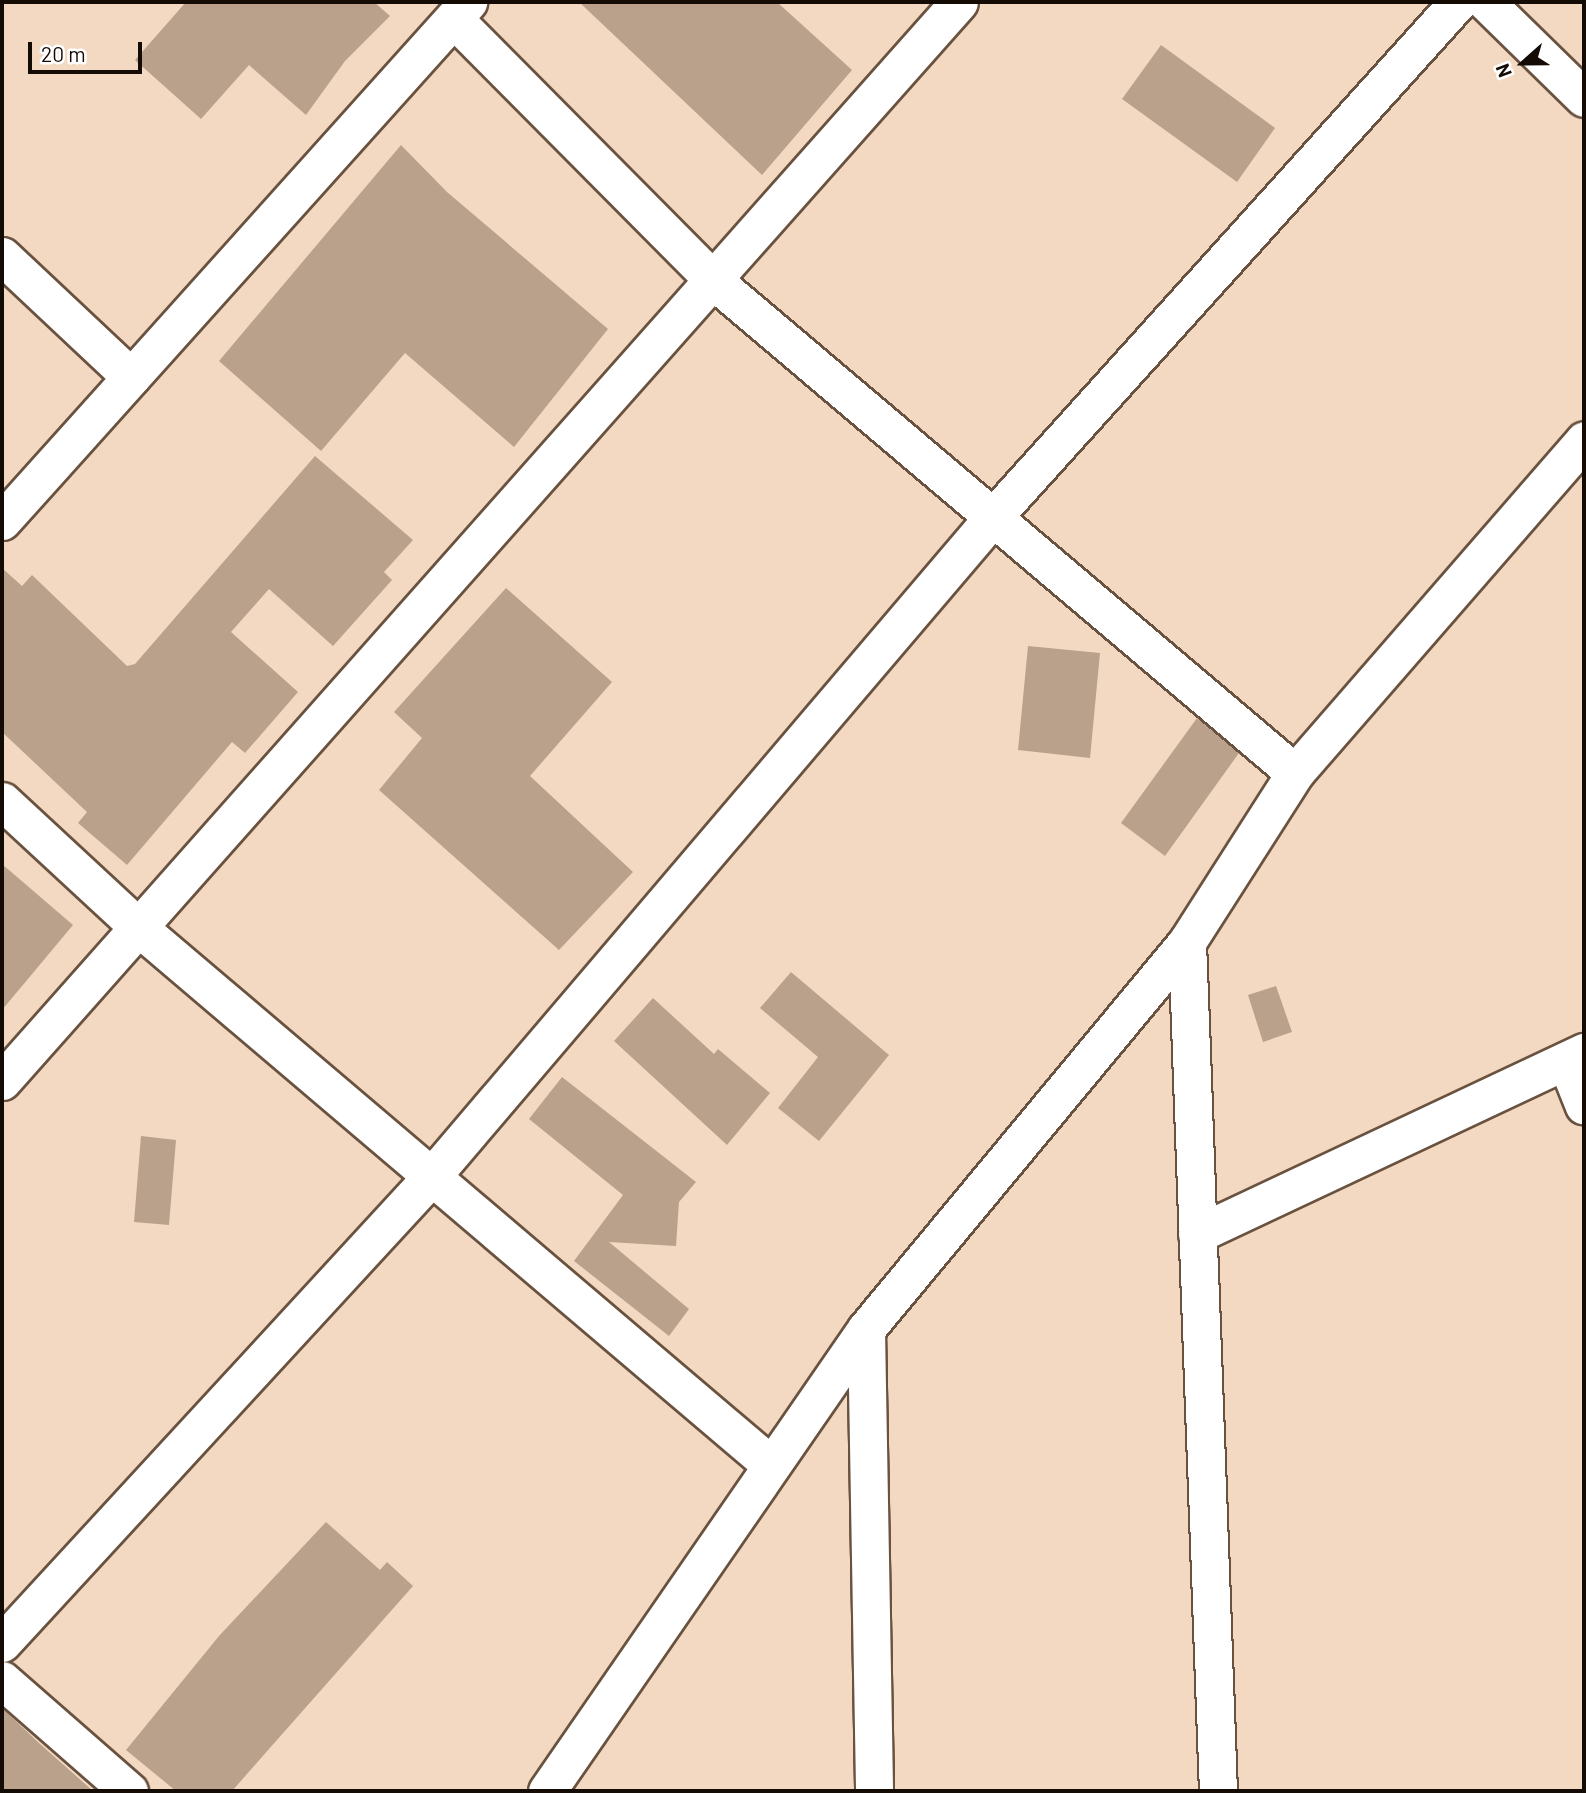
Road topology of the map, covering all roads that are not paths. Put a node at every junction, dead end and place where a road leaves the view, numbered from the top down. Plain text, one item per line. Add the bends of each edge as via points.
1 (959, 2) edge
2 (1458, 2) edge
3 (1486, 2) edge
4 (461, 11) edge
5 (1584, 98) edge
6 (2, 256) edge
7 (714, 281) junction
8 (131, 377) junction
9 (1584, 440) edge
10 (994, 516) junction
11 (2, 521) edge
12 (1295, 773) junction
13 (2, 801) edge
14 (138, 927) junction
15 (1187, 942) junction
16 (1575, 1056) edge
17 (2, 1081) edge
18 (1584, 1106) edge
19 (432, 1176) junction
20 (1197, 1234) junction
21 (866, 1329) junction
22 (772, 1465) junction
23 (2, 1643) edge
24 (2, 1680) edge
25 (129, 1791) edge
26 (547, 1791) edge
27 (874, 1791) edge
28 (1218, 1791) edge

1 - 7 street
2 - 10 street
3 - 5 street
4 - 7 street
4 - 8 street
6 - 8 street
7 - 10 street
7 - 14 street
8 - 11 street
9 - 12 street
10 - 12 street
10 - 19 street
12 - 15 street
13 - 14 street
14 - 17 street
14 - 19 street
15 - 20 street
15 - 21 street
16 - 18 street
16 - 20 street
19 - 22 street
19 - 23 street
20 - 28 street
21 - 22 street
21 - 27 street
22 - 26 street
24 - 25 street

